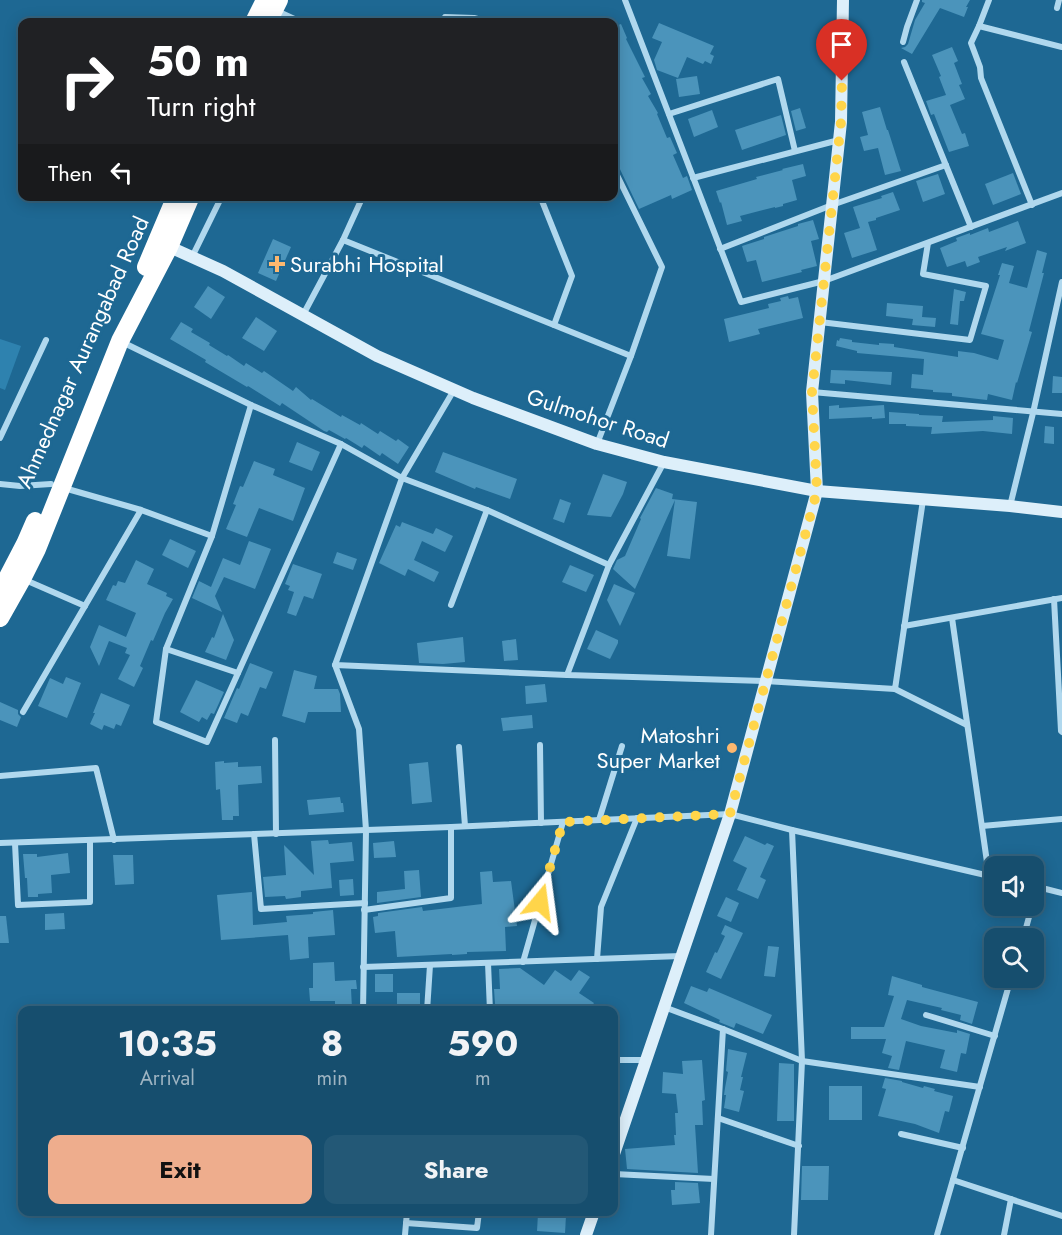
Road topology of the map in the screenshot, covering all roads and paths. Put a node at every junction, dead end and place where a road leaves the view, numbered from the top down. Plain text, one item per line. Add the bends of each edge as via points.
1 (626, 0) edge
2 (843, 0) edge
3 (916, 0) edge
4 (989, 0) edge
5 (1059, 0) edge
6 (272, 8) edge
7 (1057, 8) dead end
8 (259, 18) edge
9 (293, 18) edge
10 (444, 18) edge
11 (474, 18) edge
12 (979, 26) junction
13 (903, 42) dead end
14 (1062, 47) edge
15 (904, 62) dead end
16 (669, 114) junction
17 (839, 140) junction
18 (795, 151) junction
19 (946, 165) junction
20 (618, 178) edge
21 (693, 178) junction
22 (1062, 193) edge
23 (176, 201) edge
24 (188, 201) edge
25 (220, 201) edge
26 (361, 201) edge
27 (542, 201) edge
28 (832, 205) junction
29 (1032, 205) junction
30 (972, 227) junction
31 (343, 240) junction
32 (928, 243) junction
33 (163, 244) junction
34 (720, 249) junction
35 (191, 258) junction
36 (824, 281) junction
37 (1062, 282) edge
38 (303, 315) junction
39 (820, 322) junction
40 (554, 325) junction
41 (46, 340) dead end
42 (120, 341) junction
43 (631, 357) junction
44 (454, 390) junction
45 (812, 392) junction
46 (251, 405) junction
47 (1033, 413) junction
48 (1062, 414) edge
49 (0, 438) edge
50 (341, 444) junction
51 (597, 444) junction
52 (664, 462) junction
53 (402, 478) junction
54 (0, 484) edge
55 (56, 486) junction
56 (817, 491) junction
57 (923, 500) junction
58 (1010, 506) junction
59 (141, 510) junction
60 (487, 510) junction
61 (1062, 512) edge
62 (212, 536) junction
63 (609, 565) junction
64 (22, 579) junction
65 (0, 592) edge
66 (1062, 597) edge
67 (1054, 599) junction
68 (451, 605) dead end
69 (85, 606) junction
70 (0, 618) edge
71 (952, 618) junction
72 (904, 626) junction
73 (166, 649) junction
74 (335, 665) junction
75 (238, 673) junction
76 (567, 675) junction
77 (765, 681) junction
78 (895, 689) junction
79 (23, 712) dead end
80 (967, 725) junction
81 (1062, 732) edge
82 (275, 740) dead end
83 (540, 745) dead end
84 (622, 746) dead end
85 (459, 747) dead end
86 (0, 776) edge
87 (730, 814) junction
88 (638, 818) junction
89 (1062, 819) edge
90 (599, 820) junction
91 (563, 822) junction
92 (541, 823) junction
93 (465, 826) junction
94 (982, 826) junction
95 (451, 827) junction
96 (366, 830) junction
97 (792, 830) junction
98 (254, 834) junction
99 (276, 834) junction
100 (114, 840) junction
101 (90, 841) junction
102 (0, 843) edge
103 (15, 843) junction
104 (988, 856) edge
105 (984, 874) edge
106 (1044, 889) edge
107 (1062, 893) edge
108 (365, 907) junction
109 (681, 956) junction
110 (597, 959) junction
111 (523, 962) junction
112 (488, 963) junction
113 (430, 965) junction
114 (363, 968) junction
115 (1008, 988) edge
116 (363, 1006) edge
117 (427, 1006) edge
118 (490, 1006) edge
119 (664, 1007) junction
120 (926, 1015) dead end
121 (723, 1029) junction
122 (995, 1036) junction
123 (618, 1060) edge
124 (646, 1060) junction
125 (802, 1061) junction
126 (980, 1087) junction
127 (718, 1118) junction
128 (902, 1134) dead end
129 (618, 1142) edge
130 (799, 1146) junction
131 (963, 1148) junction
132 (618, 1174) edge
133 (714, 1179) junction
134 (953, 1180) junction
135 (1011, 1199) junction
136 (407, 1216) edge
137 (478, 1216) edge
138 (593, 1216) edge
139 (1062, 1216) edge
140 (406, 1223) junction
141 (405, 1235) edge
142 (586, 1235) edge
143 (711, 1235) edge
144 (794, 1235) edge
145 (938, 1235) edge
146 (1004, 1235) edge

1 - 16 street
2 - 17 street
3 - 13 street
4 - 12 street
5 - 7 street
6 - 8 highway
6 - 9 street
10 - 11 street
12 - 14 street
12 - 29 street via 971,43 981,78
15 - 19 street
16 - 18 street via 778,80
16 - 21 street
17 - 18 street
17 - 28 street
18 - 21 street
19 - 28 street
19 - 30 street
20 - 43 street via 662,267
21 - 34 street
22 - 29 street
23 - 33 highway, Ahmednagar Aurangabad Road
24 - 33 highway
25 - 35 street
26 - 31 street
27 - 40 street via 572,276
28 - 34 street
28 - 36 street
29 - 30 street
30 - 32 street
31 - 38 street
31 - 40 street
32 - 36 street
32 - 39 street via 922,274 986,286 970,340
33 - 35 street, Gulmohor Road
33 - 42 highway
33 - 55 highway, Ahmednagar Aurangabad Road
34 - 36 street via 741,302
35 - 38 street, Gulmohor Road via 232,275
36 - 39 street
37 - 47 street
38 - 44 street, Gulmohor Road via 377,356
39 - 45 street
40 - 43 street
41 - 49 street
42 - 46 street
42 - 55 highway
43 - 51 street
44 - 51 street, Gulmohor Road
44 - 53 street
45 - 47 street
45 - 56 street
46 - 50 street
46 - 62 street
47 - 48 street
47 - 58 street
50 - 53 street
50 - 75 street
51 - 52 street, Gulmohor Road
52 - 56 street, Gulmohor Road
52 - 63 street
53 - 60 street
53 - 74 street
54 - 55 street
55 - 59 street
55 - 64 highway via 37,549
55 - 65 highway, Ahmednagar Aurangabad Road
56 - 57 street, Gulmohor Road
56 - 77 street
57 - 58 street, Gulmohor Road
57 - 72 street
58 - 61 street, Gulmohor Road
59 - 62 street
59 - 69 street
60 - 63 street
60 - 68 street
62 - 73 street
63 - 76 street
64 - 69 street
64 - 70 highway
66 - 67 street
67 - 71 street
67 - 81 street
69 - 79 street
71 - 72 street
71 - 80 street
72 - 78 street
73 - 75 street
73 - 75 street via 156,722 207,742
74 - 76 street
74 - 96 street via 359,729
76 - 77 street
77 - 78 street
77 - 87 street
78 - 80 street
80 - 94 street
82 - 99 street
83 - 92 street
84 - 90 street
85 - 93 street
86 - 100 street via 96,768
87 - 88 street
87 - 97 street
87 - 109 street
88 - 90 street
88 - 110 street via 601,906
89 - 94 street
90 - 91 street
91 - 92 street
91 - 111 street
92 - 93 street
93 - 95 street
94 - 104 street
95 - 96 street
95 - 108 street via 450,898
96 - 99 street
96 - 108 street
97 - 105 street
97 - 125 street
98 - 99 street
98 - 100 street
98 - 108 street via 261,909
100 - 101 street
101 - 103 street
101 - 103 street via 90,902 18,905
102 - 103 street
106 - 107 street
108 - 114 street
109 - 110 street
109 - 119 street
110 - 111 street
111 - 112 street
112 - 113 street
112 - 118 street
113 - 114 street
113 - 117 street
114 - 116 street
115 - 122 street
119 - 121 street
119 - 124 street
120 - 122 street
121 - 125 street
121 - 127 street
122 - 126 street
123 - 124 street
124 - 129 street
125 - 126 street
125 - 130 street
126 - 131 street
127 - 130 street
127 - 133 street
128 - 131 street
130 - 144 street
131 - 134 street
132 - 133 street
133 - 143 street
134 - 135 street
134 - 145 street
135 - 139 street
135 - 146 street
136 - 140 street
137 - 140 street via 477,1228
138 - 142 street
140 - 141 street

